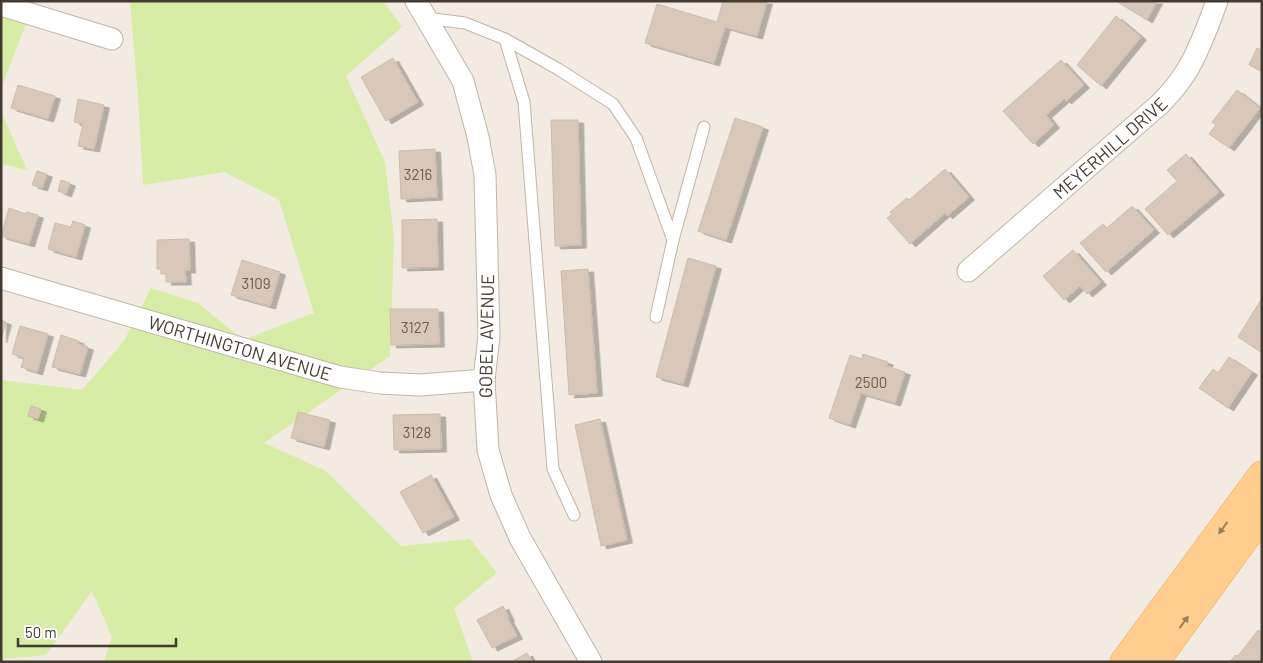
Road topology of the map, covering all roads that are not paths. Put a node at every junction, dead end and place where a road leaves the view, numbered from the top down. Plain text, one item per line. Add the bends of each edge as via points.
1 (1217, 1) edge
2 (1, 5) edge
3 (421, 10) edge
4 (112, 39) dead end
5 (505, 39) junction
6 (704, 127) dead end
7 (673, 240) junction
8 (968, 271) dead end
9 (1, 278) edge
10 (656, 317) dead end
11 (484, 380) junction
12 (1258, 497) edge
13 (574, 515) dead end
14 (590, 662) edge
15 (1124, 662) edge
16 (1155, 662) edge

1 - 8 street, MEYERHILL DRIVE via 1189,67 1173,91
2 - 4 street
3 - 5 lane
3 - 11 street, GOBEL AVENUE via 463,81 485,175 488,336
5 - 7 lane via 613,104 636,138
5 - 13 lane via 524,102 553,469
6 - 7 lane
7 - 10 lane
9 - 11 street, WORTHINGTON AVENUE via 340,377 420,385
11 - 14 street, GOBEL AVENUE via 488,450 501,495 520,538
12 -> 15 main road
16 -> 12 main road

